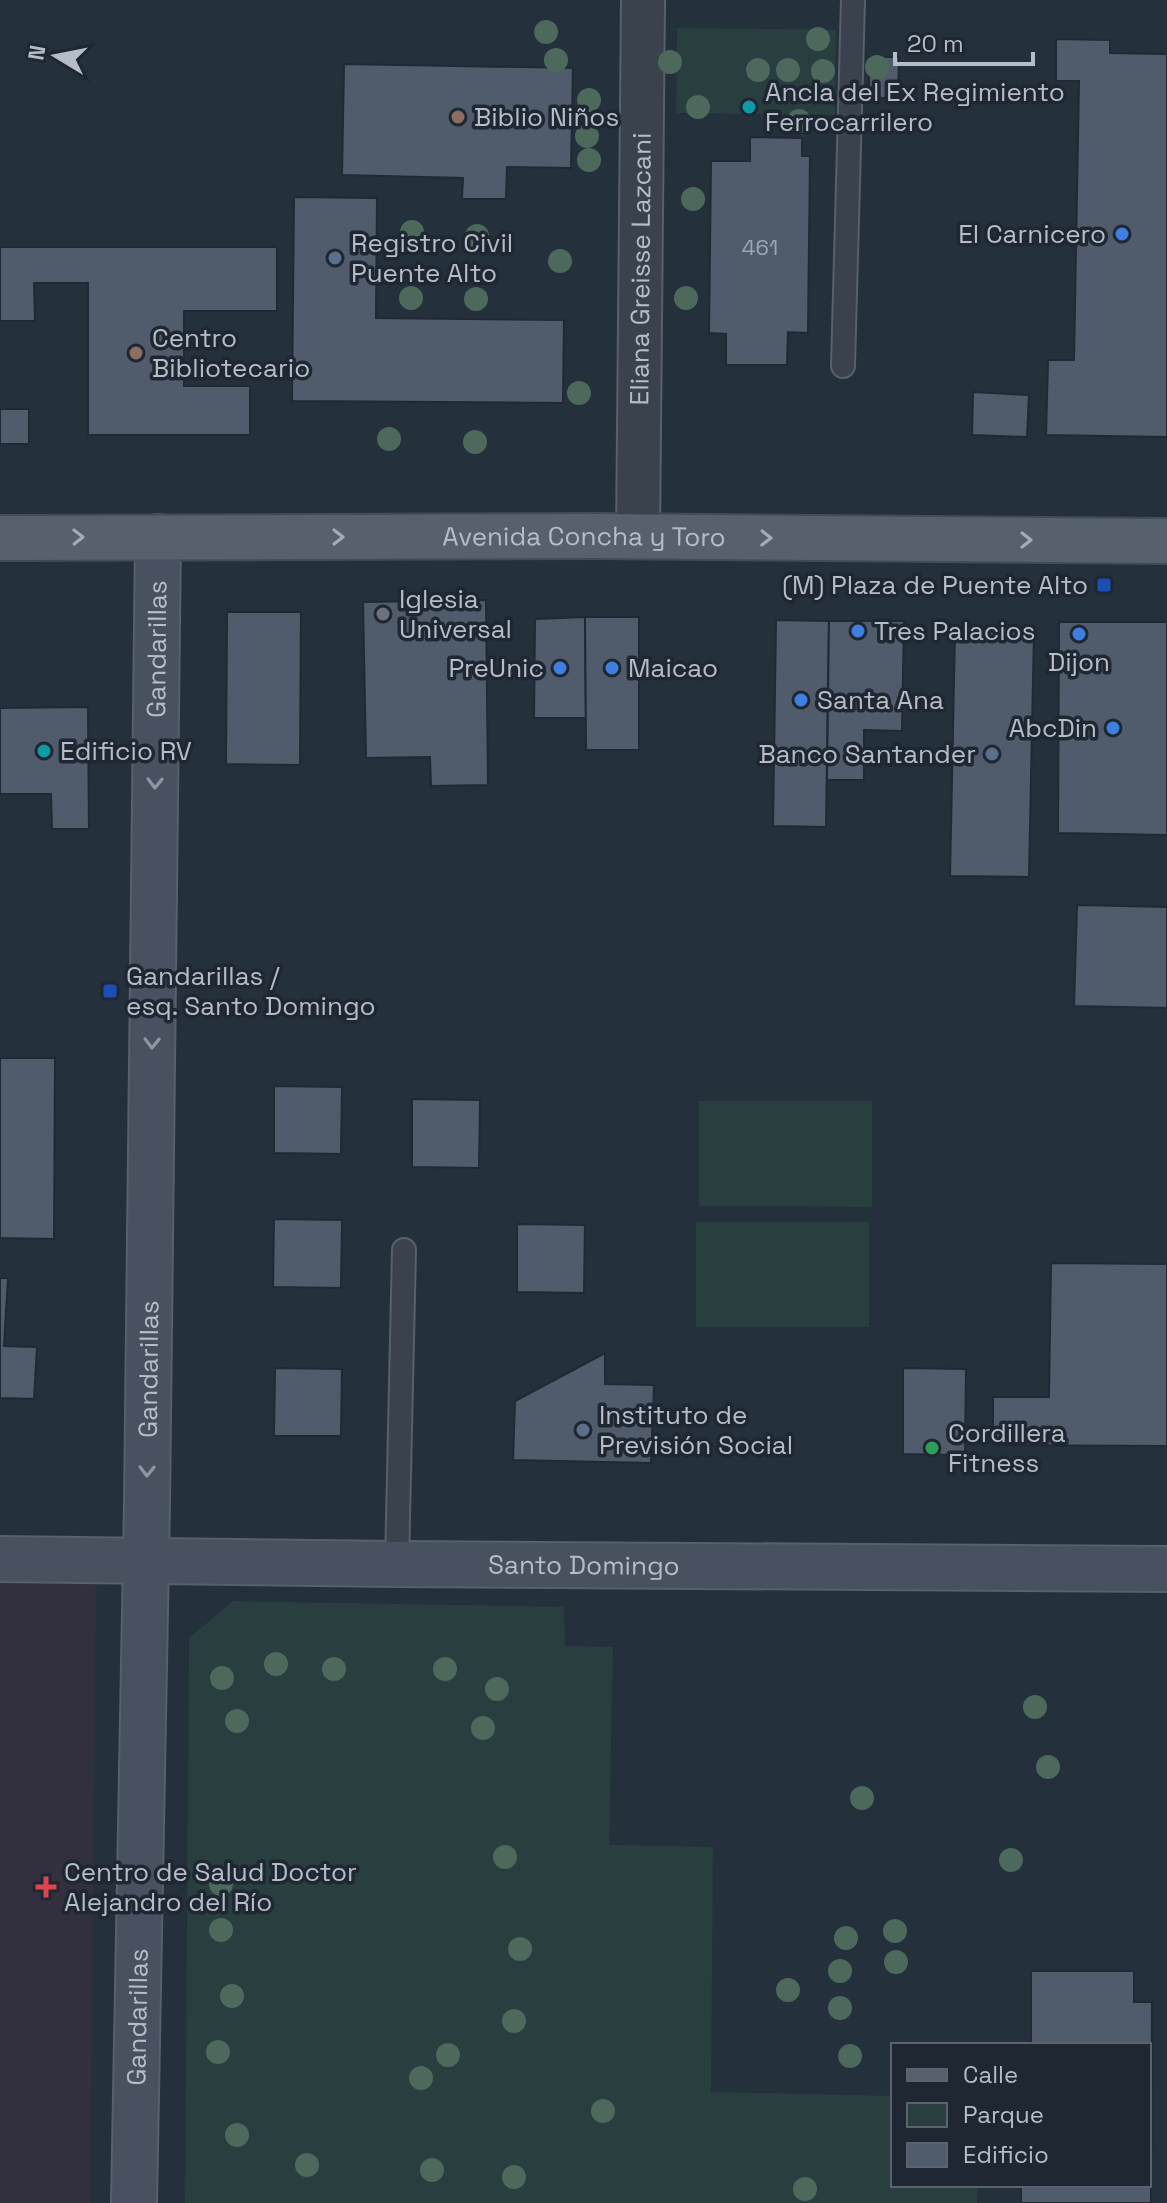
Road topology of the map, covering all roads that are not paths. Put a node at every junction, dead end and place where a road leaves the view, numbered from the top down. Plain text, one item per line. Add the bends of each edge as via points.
1 (643, 0) edge
2 (853, 0) edge
3 (843, 366) dead end
4 (158, 537) junction
5 (638, 537) junction
6 (0, 538) edge
7 (1167, 541) edge
8 (404, 1250) dead end
9 (0, 1559) edge
10 (146, 1560) junction
11 (397, 1564) junction
12 (1167, 1569) edge
13 (134, 2203) edge

1 - 5 street, Eliana Greisse Lazcani
2 - 3 lane
4 -> 5 main road, Avenida Concha y Toro
6 -> 4 main road, Avenida Concha y Toro
4 -> 10 street, Gandarillas
5 -> 7 main road, Avenida Concha y Toro
8 - 11 lane
9 - 10 street, Santo Domingo
10 - 11 street, Santo Domingo
10 - 13 street, Gandarillas
11 - 12 street, Santo Domingo

